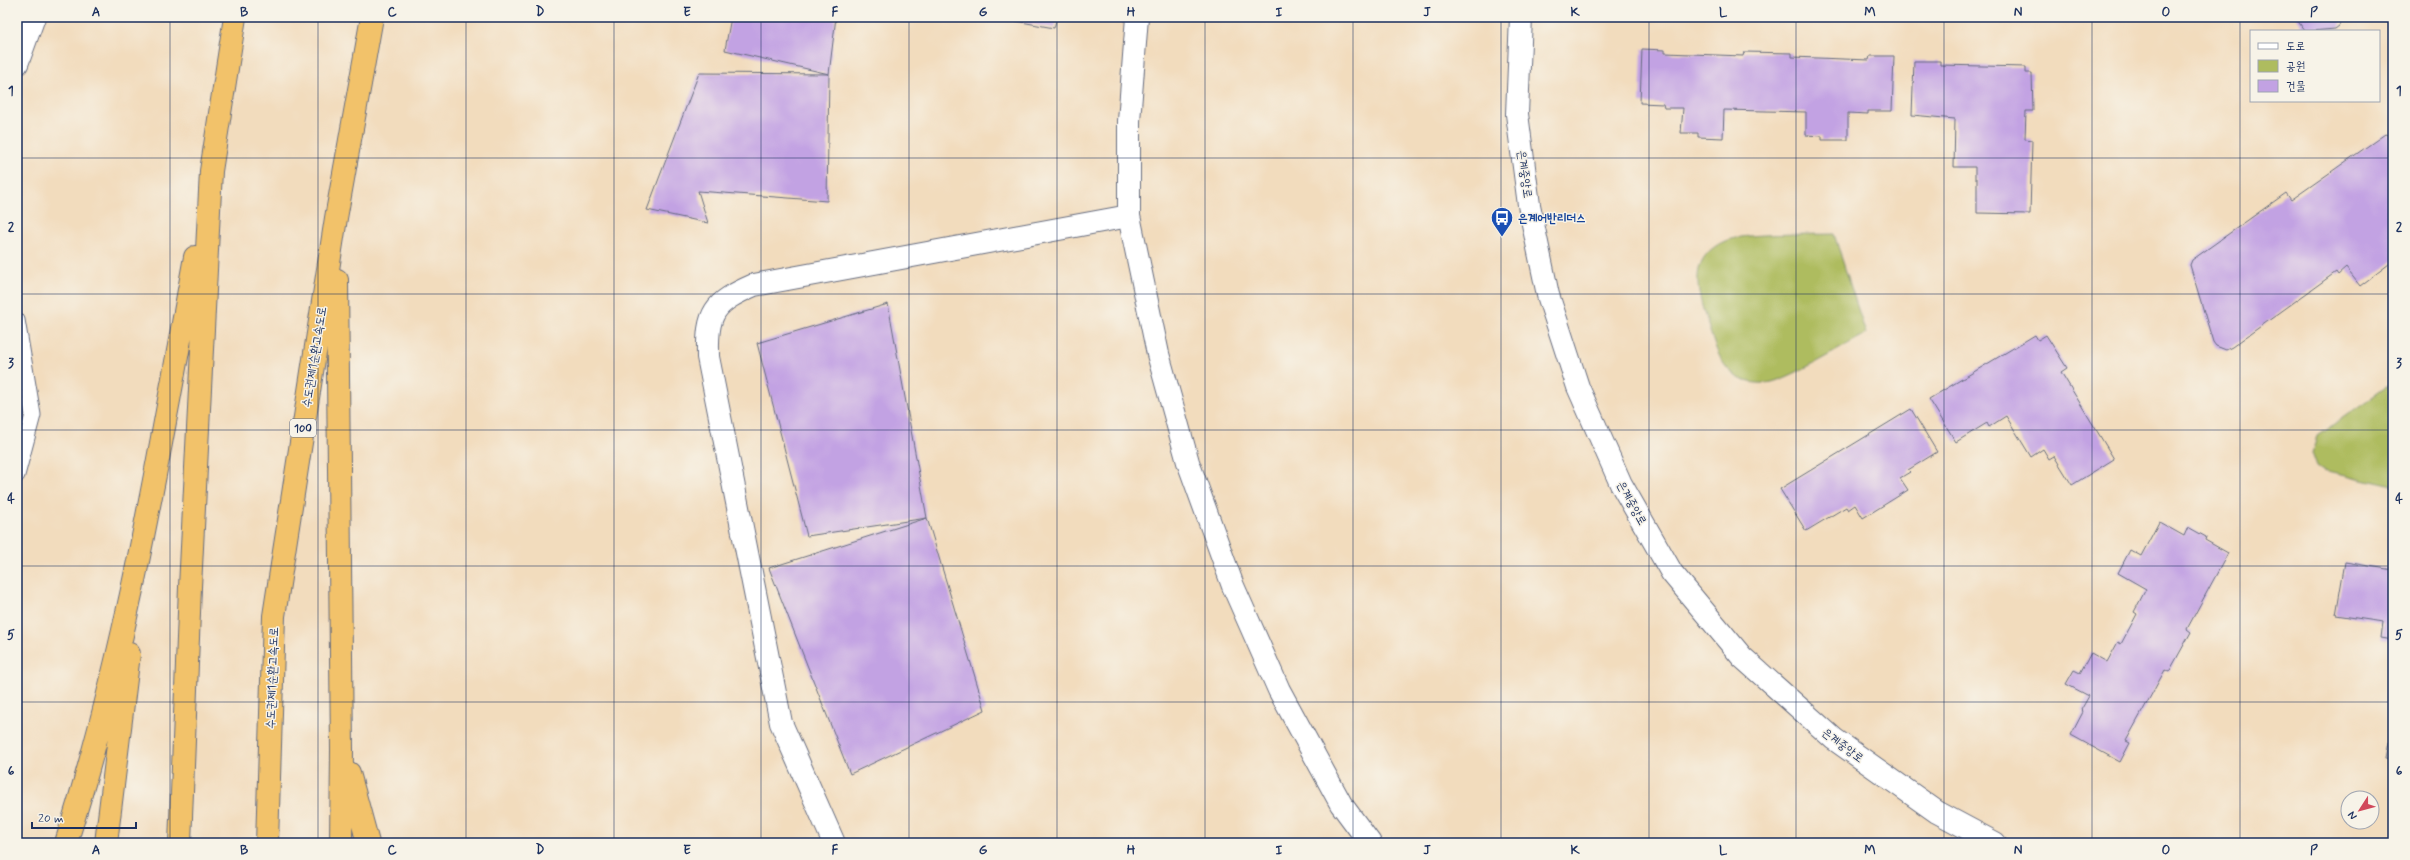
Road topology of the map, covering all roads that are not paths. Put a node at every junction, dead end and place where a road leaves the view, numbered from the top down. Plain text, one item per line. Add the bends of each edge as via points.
1 (34, 17) edge
2 (235, 17) edge
3 (372, 17) edge
4 (1137, 17) edge
5 (1521, 17) edge
6 (17, 64) edge
7 (211, 171) junction
8 (1129, 216) junction
9 (336, 218) junction
10 (17, 320) edge
11 (17, 475) edge
12 (143, 540) junction
13 (342, 750) junction
14 (66, 843) edge
15 (106, 843) edge
16 (180, 843) edge
17 (267, 843) edge
18 (340, 843) edge
19 (368, 843) edge
20 (834, 843) edge
21 (1370, 843) edge
22 (1995, 843) edge

1 - 6 street
2 - 7 highway
3 - 9 highway, 수도권제1순환고속도로 / 100
4 - 8 street via 1129,121
5 - 22 street, 은계중앙로 via 1517,114 1529,205 1548,295 1578,387 1621,484 1648,532 1672,573 1742,657 1834,739 1937,812
7 - 12 highway
7 - 16 highway
8 - 20 street via 754,285 728,297 714,310 707,332 709,363 781,723
8 - 21 street via 1158,354 1180,434 1233,586 1279,690 1341,804
9 - 13 highway
9 - 17 highway, 수도권제1순환고속도로 / 100 via 274,616
10 - 11 lane via 33,415
12 - 14 highway via 90,767
12 - 15 highway
13 - 18 highway
13 - 19 highway

